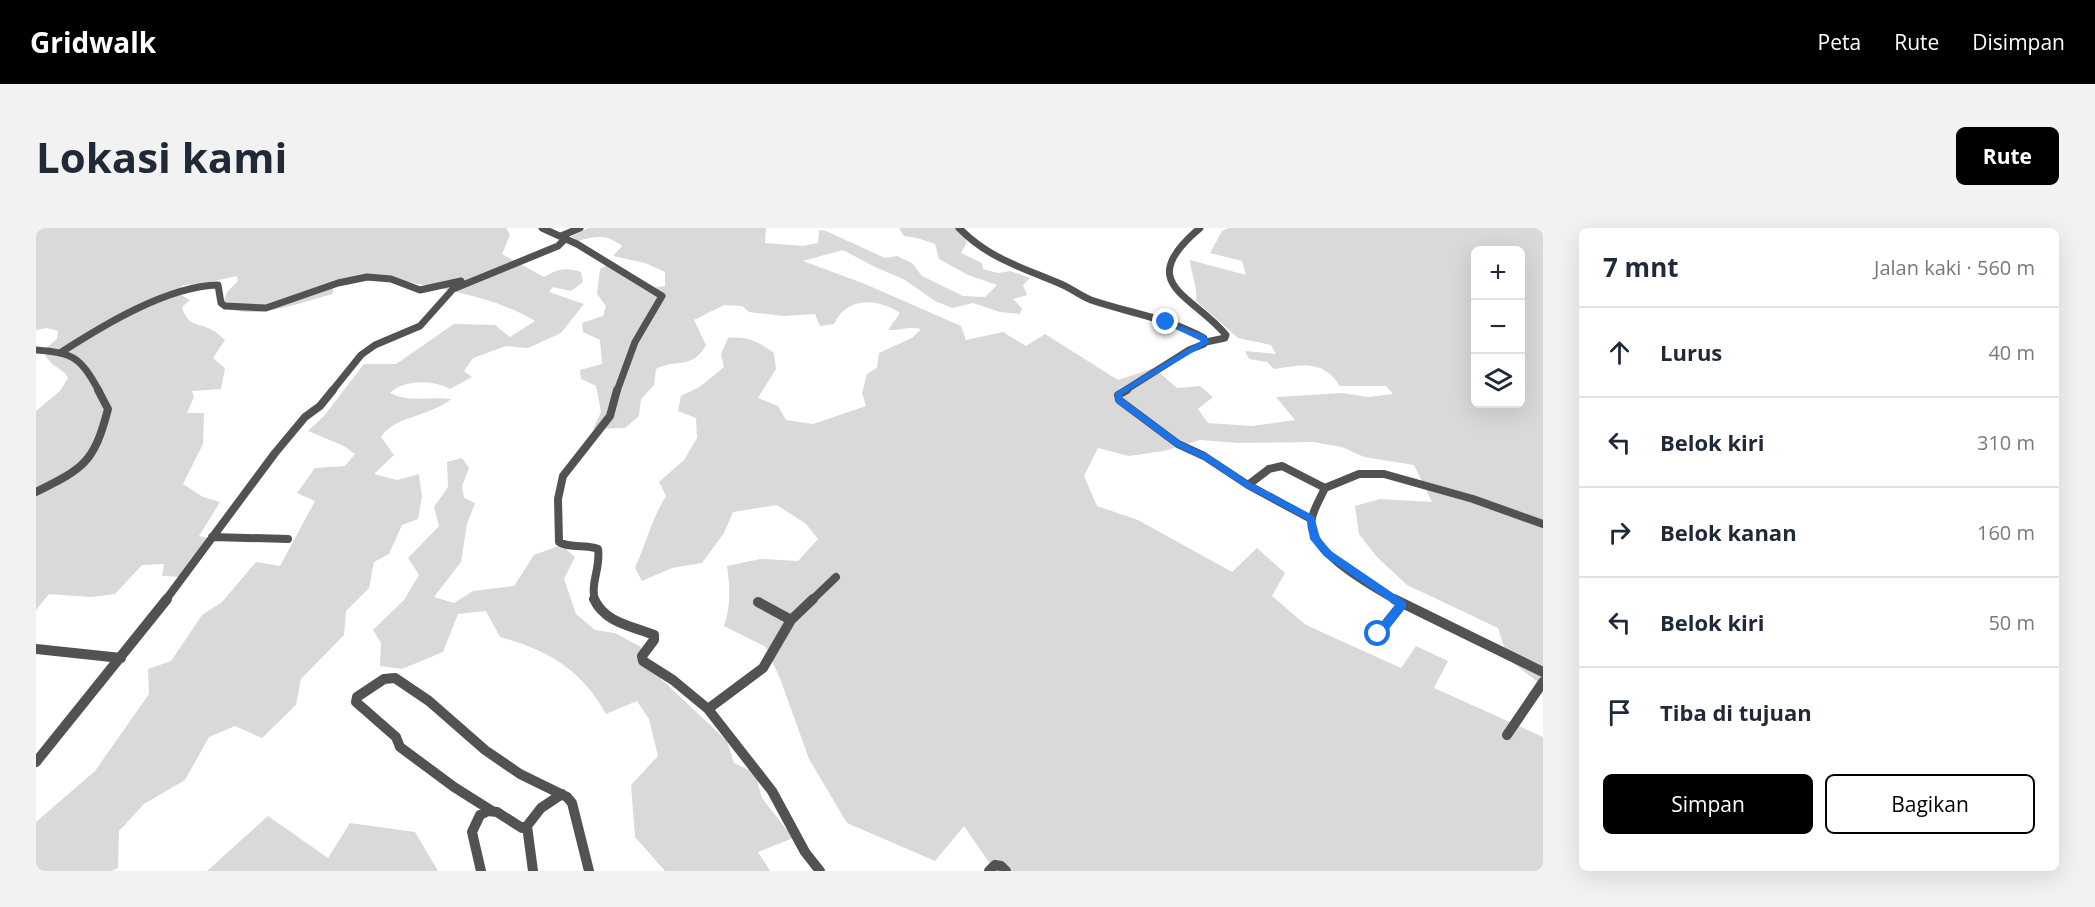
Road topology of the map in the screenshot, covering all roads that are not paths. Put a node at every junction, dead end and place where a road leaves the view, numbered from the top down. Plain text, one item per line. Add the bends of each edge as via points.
1 (542, 228) edge
2 (579, 228) edge
3 (959, 228) edge
4 (1200, 228) edge
5 (562, 238) junction
6 (472, 280) junction
7 (1206, 342) junction
8 (36, 350) edge
9 (60, 353) junction
10 (1248, 485) junction
11 (1324, 488) junction
12 (36, 492) edge
13 (1311, 519) junction
14 (1543, 524) edge
15 (212, 537) junction
16 (288, 539) dead end
17 (836, 577) dead end
18 (758, 602) dead end
19 (1402, 604) junction
20 (791, 620) junction
21 (1378, 634) dead end
22 (36, 649) edge
23 (120, 658) junction
24 (1543, 672) edge
25 (1543, 682) edge
26 (708, 709) junction
27 (1507, 735) dead end
28 (36, 762) edge
29 (562, 794) junction
30 (492, 811) junction
31 (527, 826) junction
32 (481, 871) edge
33 (533, 871) edge
34 (589, 871) edge
35 (820, 871) edge
36 (989, 871) edge
37 (1006, 871) edge

1 - 5 street
2 - 5 street
3 - 7 street via 987,255 1004,264 1064,285 1091,300 1183,329
4 - 7 street via 1189,236 1169,270 1170,280 1178,291 1226,335
5 - 6 street via 558,246
5 - 26 street via 577,243 662,296 635,342 610,416 563,476 558,499 559,542 563,546 596,548 599,556 593,598 598,609 621,624 654,635 643,661
6 - 9 street via 420,290 384,277 368,278 255,309 225,306 218,285 211,284 184,291 123,318
6 - 15 street via 450,290 420,326 361,355 275,453
7 - 10 street via 1117,397 1170,439
8 - 9 street
9 - 12 street via 68,354 81,365 108,409 102,435 88,463 73,475
10 - 11 street via 1269,469 1282,466
10 - 13 street
11 - 13 street
11 - 14 street via 1359,474 1384,474
13 - 19 street via 1315,539 1327,554
15 - 16 street
15 - 23 street
17 - 20 street
18 - 20 street
19 - 21 street
19 - 24 street
20 - 26 street via 763,668
22 - 23 street
23 - 28 street
25 - 27 street
26 - 35 street via 772,791 805,852
29 - 30 street via 520,774 485,750 396,678 384,679 357,697 356,702 396,737 400,747
29 - 31 street via 540,808
29 - 34 street via 572,802
30 - 31 street via 516,826
30 - 32 street via 480,815 472,828
31 - 33 street
36 - 37 street via 995,865

